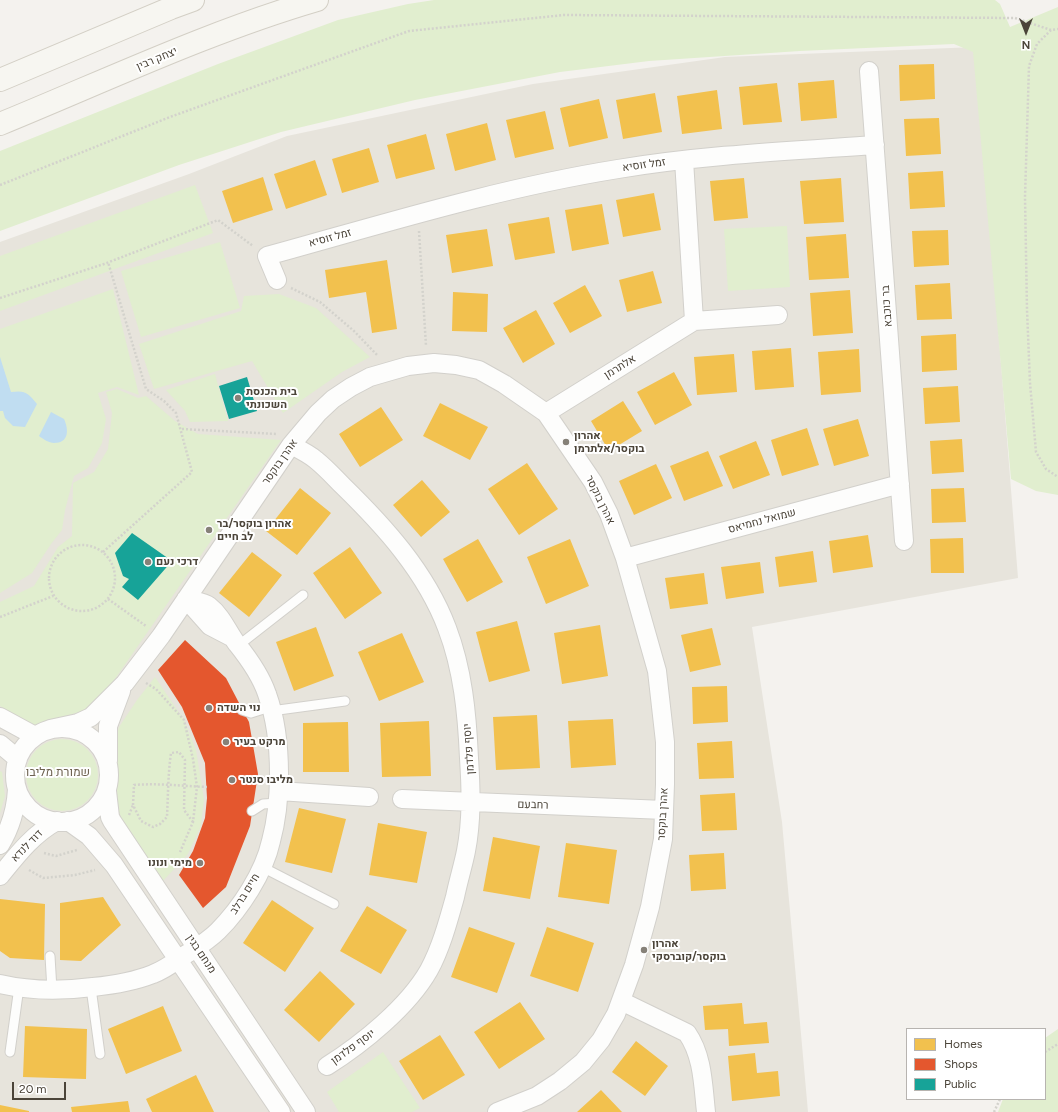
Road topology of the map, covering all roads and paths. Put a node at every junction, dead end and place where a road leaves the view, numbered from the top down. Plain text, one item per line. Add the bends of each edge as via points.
1 (193, 0) edge
2 (317, 0) edge
3 (1058, 29) edge
4 (1051, 30) junction
5 (869, 71) dead end
6 (0, 80) edge
7 (0, 124) edge
8 (875, 145) junction
9 (684, 160) junction
10 (0, 185) edge
11 (418, 214) junction
12 (267, 256) junction
13 (108, 262) junction
14 (277, 280) joint
15 (0, 298) edge
16 (778, 315) dead end
17 (694, 321) junction
18 (427, 364) junction
19 (392, 370) junction
20 (546, 412) junction
21 (182, 429) junction
22 (295, 440) junction
23 (1058, 477) edge
24 (900, 484) junction
25 (904, 540) dead end
26 (103, 552) junction
27 (624, 558) junction
28 (303, 595) dead end
29 (53, 596) junction
30 (108, 599) junction
31 (186, 599) junction
32 (0, 617) edge
33 (161, 636) junction
34 (236, 642) junction
35 (125, 683) junction
36 (156, 689) dead end
37 (345, 701) dead end
38 (271, 709) junction
39 (242, 710) dead end
40 (0, 717) edge
41 (42, 733) junction
42 (0, 744) edge
43 (18, 759) junction
44 (108, 762) junction
45 (169, 784) junction
46 (185, 785) junction
47 (197, 787) junction
48 (206, 787) dead end
49 (17, 789) junction
50 (106, 791) junction
51 (279, 797) junction
52 (369, 797) dead end
53 (402, 799) dead end
54 (472, 802) junction
55 (132, 806) junction
56 (664, 810) junction
57 (252, 811) dead end
58 (128, 817) dead end
59 (62, 821) junction
60 (193, 822) junction
61 (0, 844) edge
62 (180, 852) dead end
63 (13, 860) junction
64 (114, 865) junction
65 (262, 867) junction
66 (0, 876) edge
67 (334, 904) dead end
68 (197, 948) junction
69 (50, 956) dead end
70 (178, 960) junction
71 (6, 984) edge
72 (91, 988) junction
73 (52, 990) junction
74 (621, 1001) junction
75 (1058, 1044) edge
76 (1046, 1051) edge
77 (10, 1052) dead end
78 (100, 1054) dead end
79 (327, 1066) dead end
80 (1000, 1100) edge
81 (281, 1112) edge
82 (306, 1112) edge
83 (497, 1112) edge
84 (706, 1112) edge
85 (994, 1112) edge

1 - 6 main road
2 - 7 main road, יצחק רבין via 220,32
3 - 4 path
4 - 10 path via 1015,18 564,15 409,31 170,117
4 - 23 path via 1037,44 1029,66 1025,197 1030,383 1036,452 1046,469
5 - 8 street, בר כוכבא
8 - 9 street, זמל זוסיא
8 - 24 street, בר כוכבא
9 - 11 street, זמל זוסיא via 617,169 500,192
9 - 17 street
11 - 12 street, זמל זוסיא
11 - 18 path
12 - 13 path via 218,220
12 - 14 street
13 - 15 path
13 - 21 path via 146,389 176,413
14 - 19 path via 320,302 354,331
16 - 17 street, אלתרמן
17 - 20 street, אלתרמן
18 - 19 street, אהרן בוקסר
18 - 20 street, אהרן בוקסר via 456,365 479,370
19 - 22 street, אהרן בוקסר via 351,386 318,412
20 - 27 street, אהרן בוקסר via 593,482 609,514
21 - 22 path
21 - 26 path via 192,472
22 - 31 street, אהרן בוקסר
22 - 54 street, יוסף פלדמן via 363,505 416,569 435,600 450,634 464,690
24 - 25 street, בר כוכבא
24 - 27 street, שמואל נחמיאס
26 - 29 path via 94,546 73,545 55,557 48,576
26 - 30 path via 110,559 114,569 113,590
27 - 56 street, אהרן בוקסר via 657,671 665,742
28 - 34 lane
29 - 30 path via 60,604 80,611 90,610
29 - 32 path
30 - 33 path
31 - 33 street, אהרן בוקסר
31 - 34 street, חיים ברלב via 209,606 226,624
33 - 35 street, אהרן בוקסר
34 - 38 street, חיים ברלב via 258,674
35 - 41 street, אהרן בוקסר via 92,717
35 - 44 street, אהרן בוקסר via 108,726
36 - 47 path via 184,720
37 - 38 lane
38 - 39 lane via 251,713
38 - 51 street, חיים ברלב via 279,756
40 - 41 street
41 - 43 street via 25,746
41 - 44 street via 64,728 79,731 92,738
42 - 43 street
43 - 49 street via 15,773
44 - 50 street
45 - 46 path
45 - 46 path via 171,752 179,752 185,760
45 - 55 path via 134,784
45 - 55 path via 167,817 160,824 153,827 141,821
46 - 47 path
46 - 60 path via 184,810
47 - 48 path
47 - 60 path
49 - 59 street via 32,811 44,818
49 - 61 street, דוד לנדא via 17,800 9,829
50 - 59 street via 91,812 80,818
50 - 68 street, מנחם בגין via 112,821
51 - 52 street
51 - 57 lane
51 - 65 street, חיים ברלב via 271,842
53 - 54 street, רחבעם
54 - 56 street, רחבעם
54 - 79 street, יוסף פלדמן via 467,850 446,930 428,971 379,1028
55 - 58 path
56 - 74 street, אהרן בוקסר via 662,839 650,906
59 - 63 street, דוד לנדא via 44,828
59 - 64 street, מנחם בגין via 89,836
60 - 62 path
63 - 64 path via 43,878 75,875
63 - 66 street, דוד לנדא
64 - 70 street, מנחם בגין
65 - 67 lane
65 - 68 street, חיים ברלב via 232,916
68 - 70 street, חיים ברלב
68 - 82 street, מנחם בגין
69 - 73 lane
70 - 72 street, חיים ברלב via 155,974 132,982
70 - 81 street, מנחם בגין
71 - 73 street, חיים ברלב via 36,990
71 - 77 lane
72 - 73 street, חיים ברלב
72 - 78 lane
74 - 83 street, אהרן בוקסר via 601,1040 583,1062 536,1096
74 - 84 street via 687,1033 700,1059
75 - 76 path
80 - 85 path

